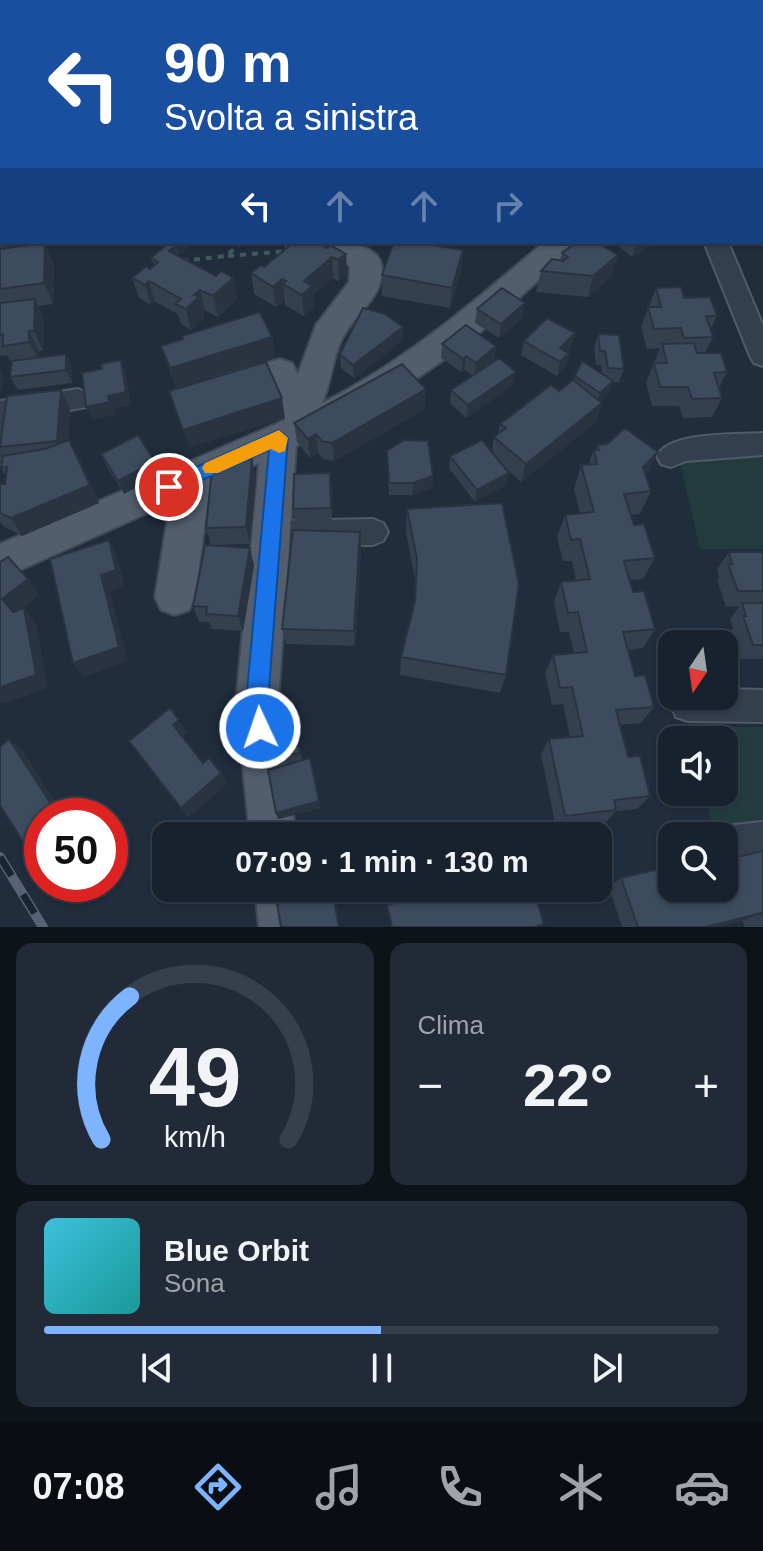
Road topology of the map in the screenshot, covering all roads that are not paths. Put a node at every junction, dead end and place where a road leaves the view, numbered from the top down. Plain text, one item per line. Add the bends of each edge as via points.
1 (331, 244) edge
2 (561, 244) edge
3 (717, 244) edge
4 (763, 356) edge
5 (190, 398) edge
6 (78, 400) dead end
7 (299, 418) junction
8 (763, 444) edge
9 (0, 453) edge
10 (671, 456) dead end
11 (193, 476) junction
12 (373, 532) dead end
13 (271, 534) junction
14 (0, 562) edge
15 (175, 597) dead end
16 (738, 706) edge
17 (763, 706) edge
18 (271, 822) edge
19 (763, 840) edge
20 (738, 843) edge
21 (280, 902) edge
22 (283, 927) edge

1 - 7 main road via 365,261 365,284 327,334
2 - 7 main road via 457,334 368,395
3 - 4 street
5 - 7 main road via 280,372
6 - 9 street via 6,410
7 - 11 main road
7 - 13 main road
8 - 10 street via 682,450
11 - 14 main road
11 - 15 main road
12 - 13 street
13 - 18 main road via 257,702
16 - 17 street
19 - 20 street
21 - 22 main road

